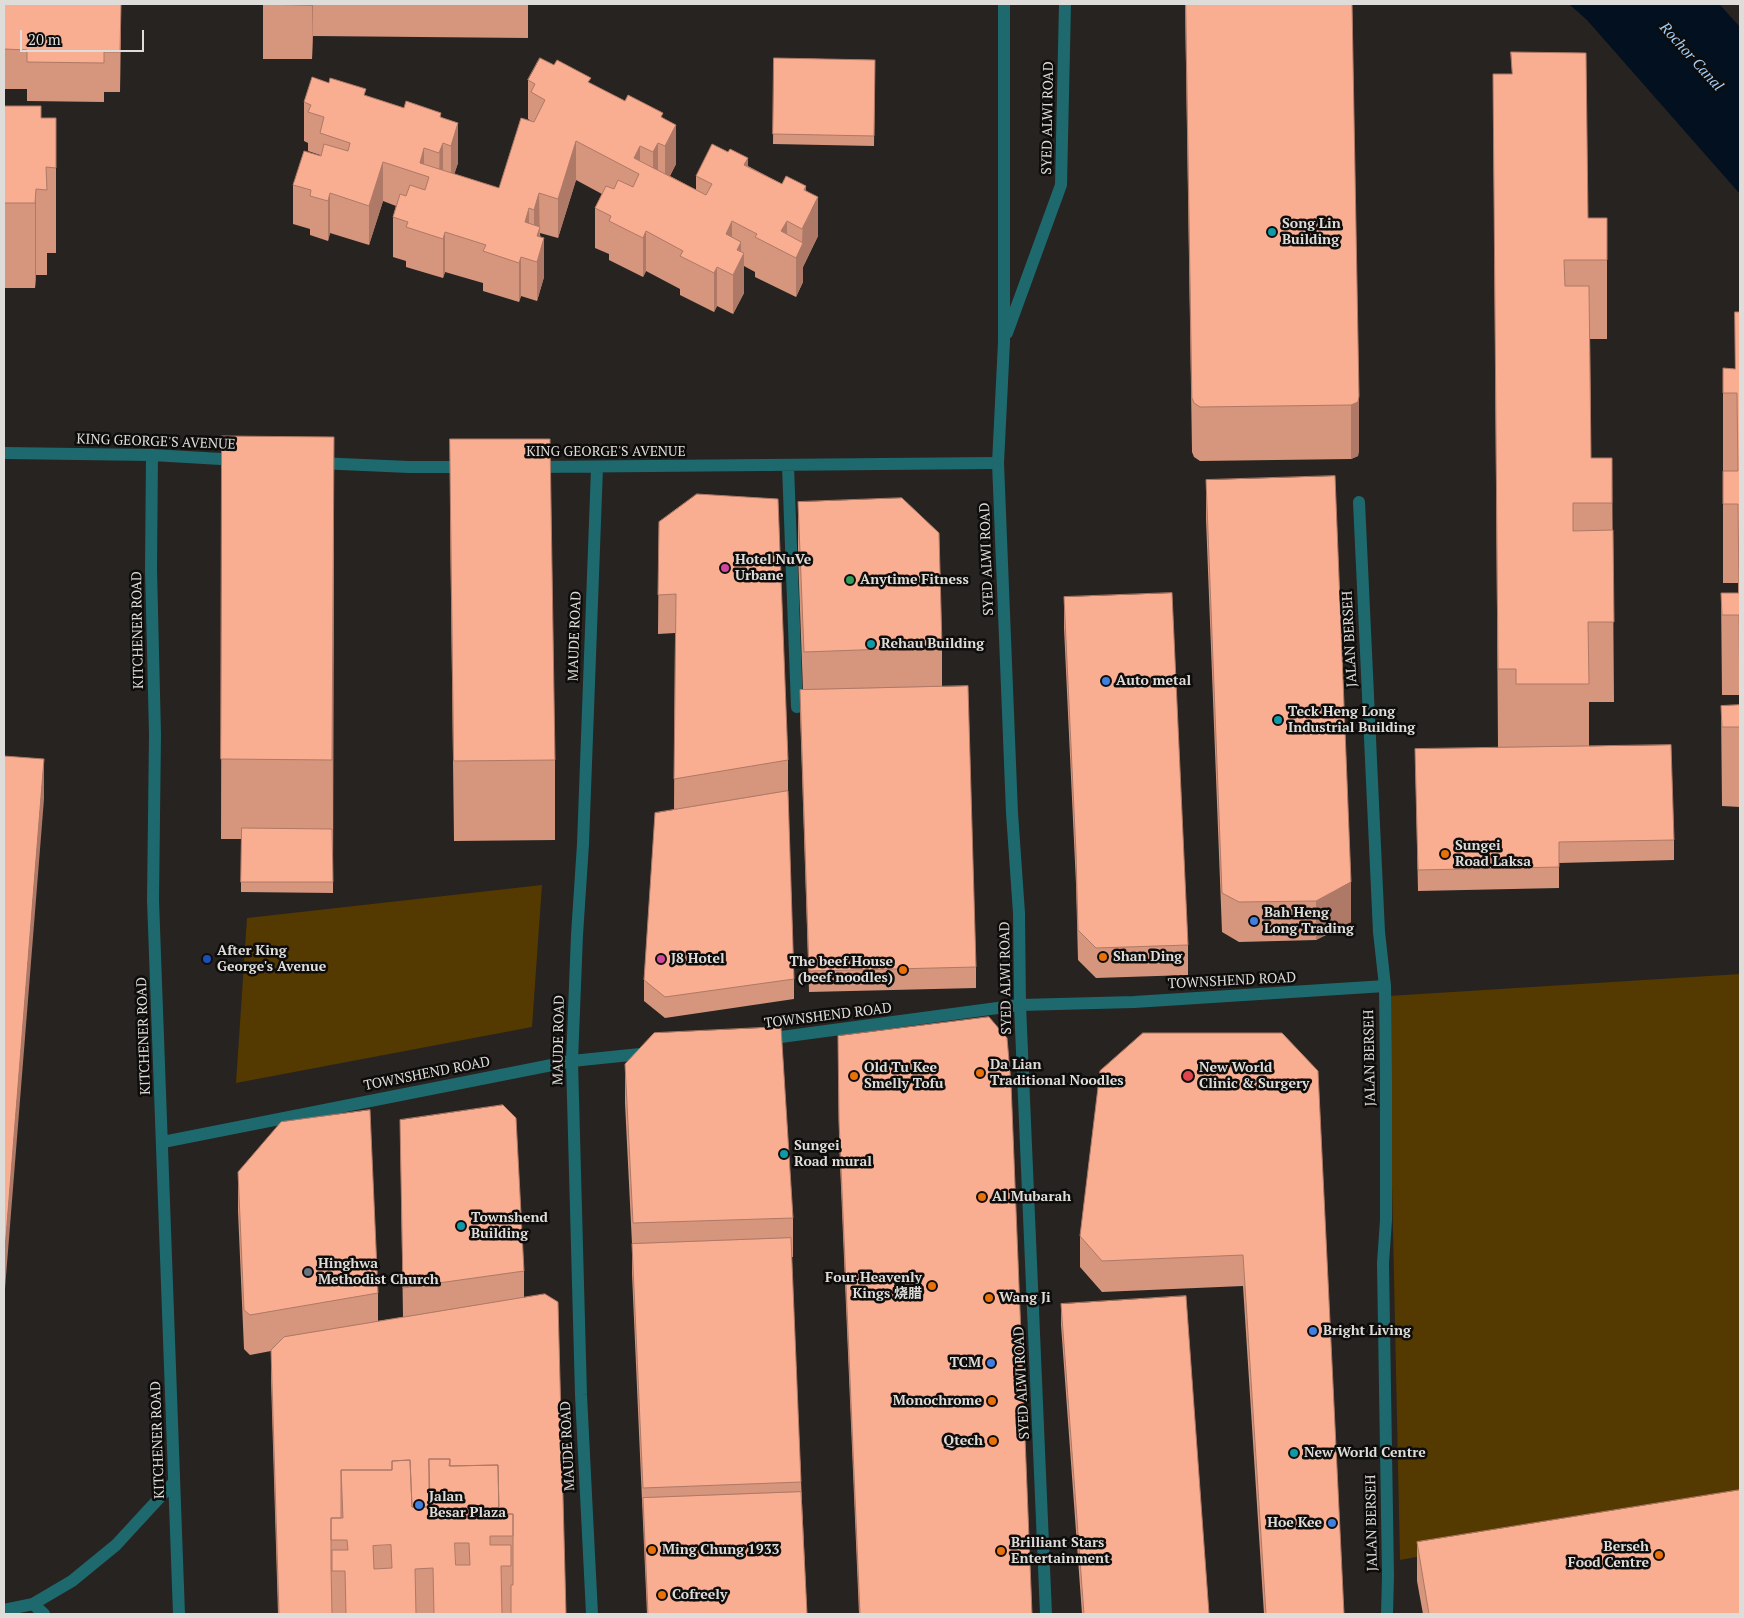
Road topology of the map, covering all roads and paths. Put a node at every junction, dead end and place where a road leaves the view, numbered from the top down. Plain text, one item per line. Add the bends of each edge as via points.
1 (1004, 4) edge
2 (1065, 4) edge
3 (1004, 342) junction
4 (4, 453) edge
5 (152, 455) junction
6 (246, 460) edge
7 (304, 462) edge
8 (998, 463) junction
9 (788, 466) junction
10 (476, 467) edge
11 (524, 467) edge
12 (597, 468) junction
13 (1359, 502) dead end
14 (797, 707) dead end
15 (1384, 986) junction
16 (1020, 1005) junction
17 (758, 1040) edge
18 (660, 1052) edge
19 (572, 1062) junction
20 (163, 1142) junction
21 (174, 1482) junction
22 (33, 1604) junction
23 (4, 1610) edge
24 (44, 1614) edge
25 (179, 1614) edge
26 (592, 1614) edge
27 (1046, 1614) edge
28 (1387, 1614) edge

1 - 3 street, SYED ALWI ROAD
2 - 3 street, SYED ALWI ROAD via 1061,185
3 - 8 street, SYED ALWI ROAD
4 - 5 street, KING GEORGE'S AVENUE
5 - 6 street, KING GEORGE'S AVENUE
5 - 20 street, KITCHENER ROAD via 153,900
7 - 10 street
8 - 9 street, KING GEORGE'S AVENUE
8 - 16 street, SYED ALWI ROAD via 1019,913
9 - 12 street, KING GEORGE'S AVENUE
9 - 14 street
11 - 12 street, KING GEORGE'S AVENUE
12 - 19 street, MAUDE ROAD
13 - 15 street, JALAN BERSEH via 1379,940
15 - 16 street, TOWNSHEND ROAD
15 - 28 street, JALAN BERSEH via 1386,1220 1382,1263
16 - 17 street, TOWNSHEND ROAD
16 - 27 street, SYED ALWI ROAD
18 - 19 street, TOWNSHEND ROAD
19 - 20 street, TOWNSHEND ROAD
19 - 26 street, MAUDE ROAD via 580,1395
20 - 21 street, KITCHENER ROAD
21 - 22 street via 116,1545 72,1581
21 - 25 street, KITCHENER ROAD
22 - 23 street
22 - 24 street

